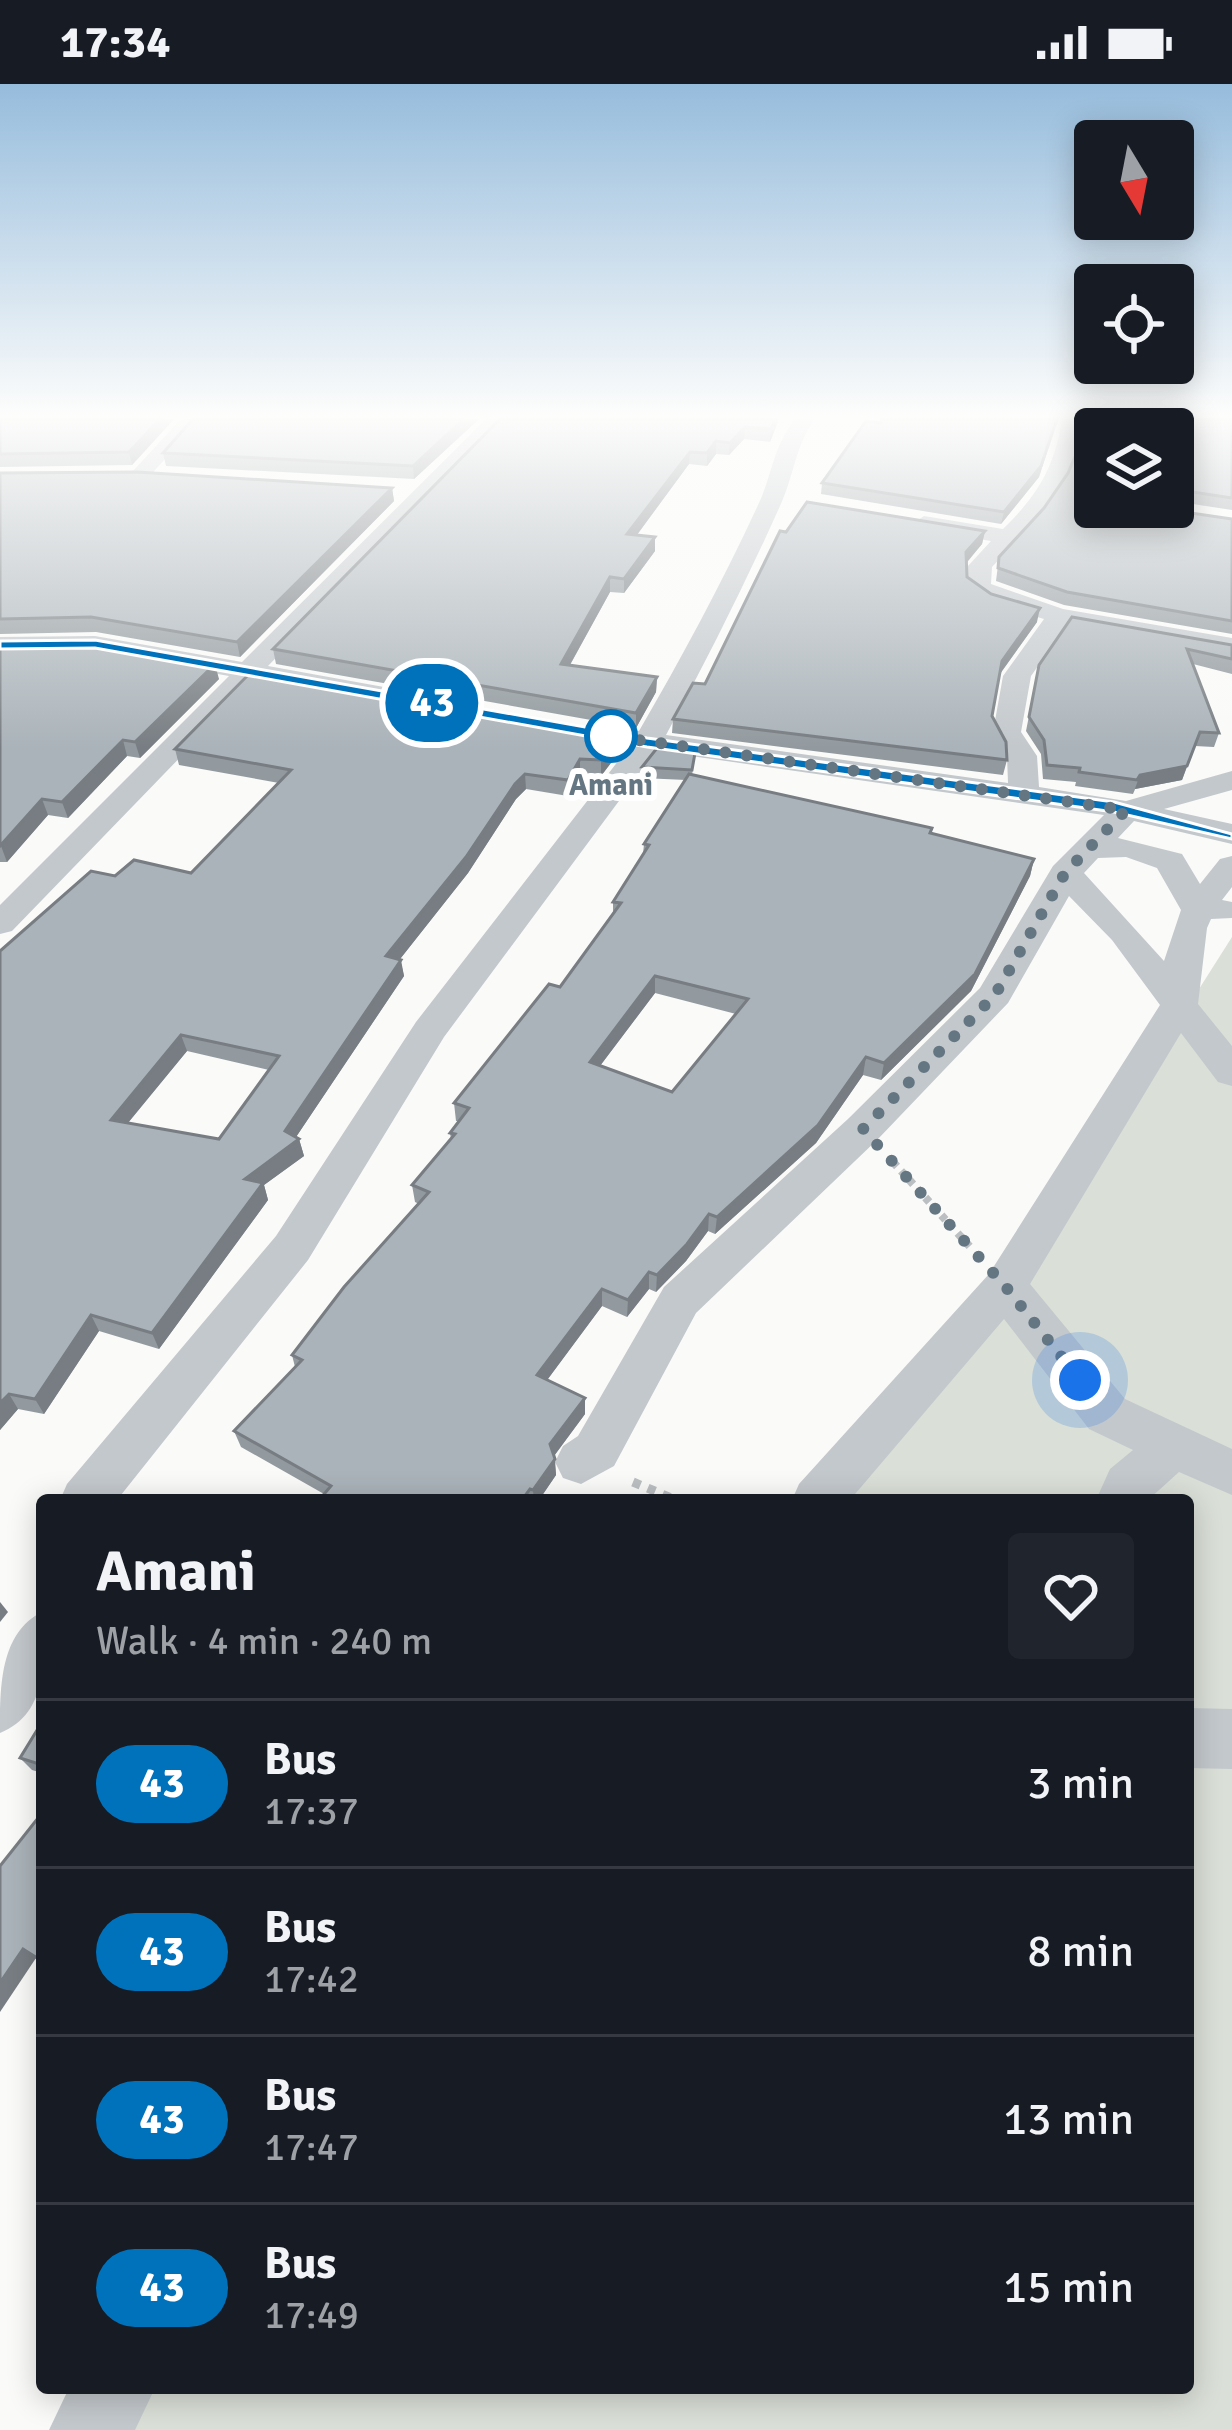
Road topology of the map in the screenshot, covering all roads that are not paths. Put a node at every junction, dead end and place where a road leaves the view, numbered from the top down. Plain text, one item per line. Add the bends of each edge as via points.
1 (374, 528) edge
2 (767, 528) edge
3 (956, 528) edge
4 (1019, 528) edge
5 (1008, 537) junction
6 (1060, 616) junction
7 (0, 645) edge
8 (1232, 646) edge
9 (253, 670) junction
10 (439, 704) edge
11 (601, 734) edge
12 (647, 743) junction
13 (1232, 780) edge
14 (1024, 796) junction
15 (1126, 810) junction
16 (1232, 834) edge
17 (1077, 861) junction
18 (1232, 866) edge
19 (1214, 909) edge
20 (0, 924) edge
21 (1181, 1002) junction
22 (1232, 1073) edge
23 (1005, 1286) junction
24 (1173, 1446) junction
25 (581, 1462) dead end
26 (1232, 1473) edge
27 (91, 1494) edge
28 (823, 1494) edge
29 (1124, 1494) edge
30 (36, 1648) edge
31 (0, 1704) edge
32 (111, 2394) edge
33 (88, 2430) edge

1 - 9 street
2 - 12 street
3 - 5 street
4 - 5 street
5 - 6 street via 980,566 980,586
6 - 8 street
6 - 14 street via 1017,676 1007,732 1022,756
7 - 9 street via 95,644
9 - 10 street
9 - 20 street
11 - 12 street
12 - 14 street
12 - 27 street via 429,1031 292,1248
13 - 15 street
14 - 15 street
15 - 16 street
15 - 17 street
17 - 19 street via 1129,847 1170,861
17 - 21 street
17 - 25 street via 995,995 680,1300 596,1450
18 - 19 street
19 - 21 street via 1180,953
21 - 22 street
21 - 23 street
23 - 24 street via 1107,1414
23 - 28 street
24 - 26 street
24 - 29 street
30 - 31 street
32 - 33 street

